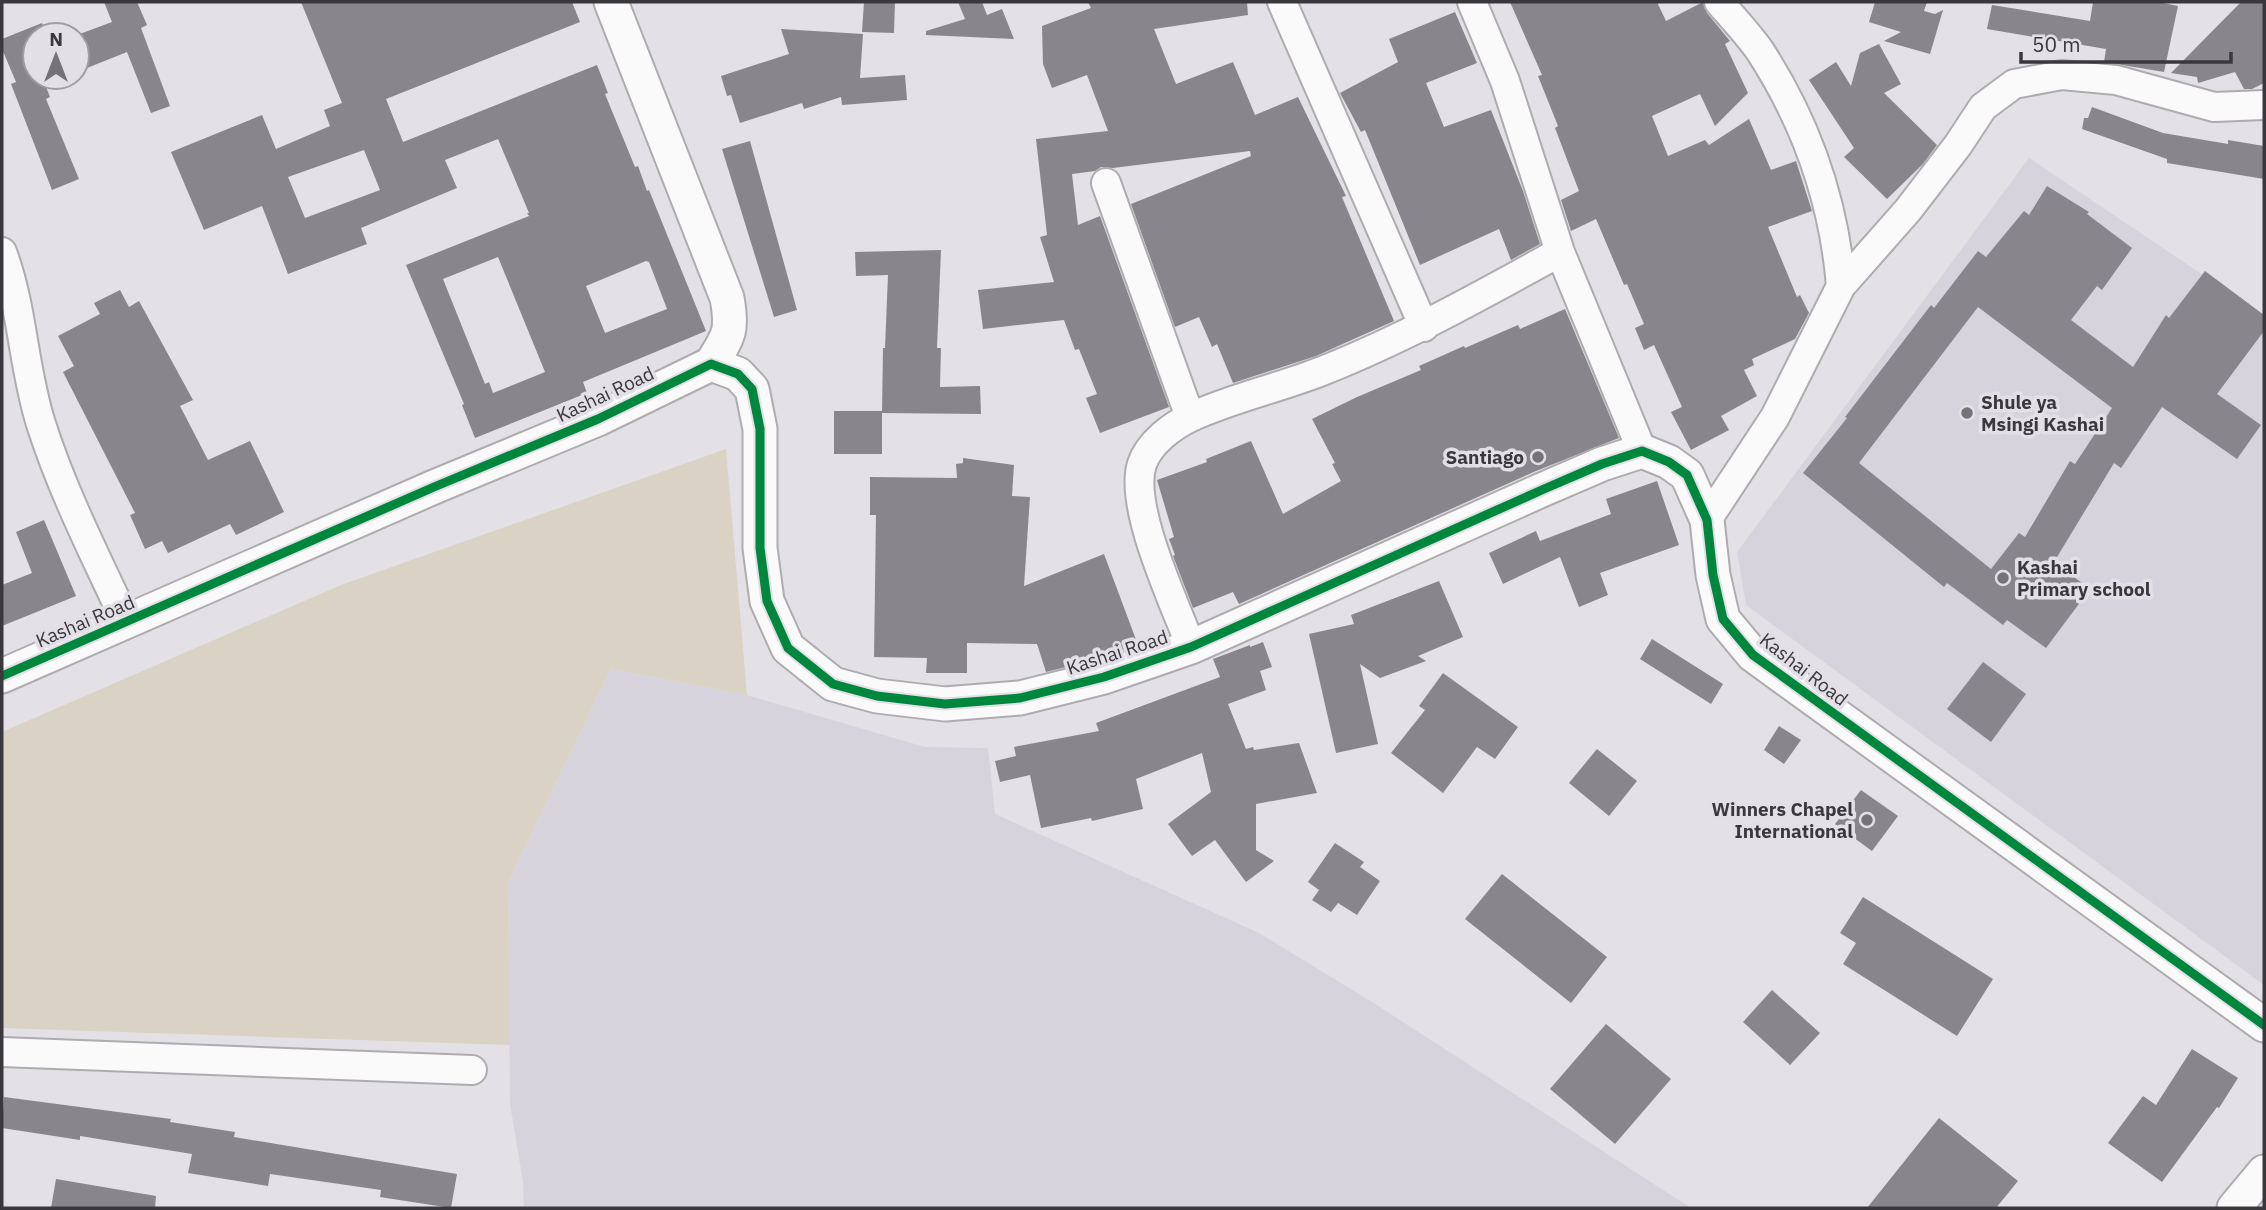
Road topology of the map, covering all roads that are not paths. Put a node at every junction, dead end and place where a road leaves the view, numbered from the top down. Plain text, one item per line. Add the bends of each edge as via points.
1 (611, 2) edge
2 (1282, 2) edge
3 (1472, 2) edge
4 (1719, 2) edge
5 (2264, 105) edge
6 (1106, 183) dead end
7 (2, 252) edge
8 (1560, 253) junction
9 (1842, 286) junction
10 (1424, 327) junction
11 (711, 364) junction
12 (1191, 417) junction
13 (1642, 452) junction
14 (1707, 520) junction
15 (126, 622) junction
16 (1191, 647) junction
17 (2, 676) edge
18 (2264, 1025) edge
19 (2, 1052) edge
20 (472, 1070) dead end
21 (2264, 1172) edge
22 (2234, 1208) edge

1 - 11 street via 727,298 731,323
2 - 10 street
3 - 8 street via 1505,81
4 - 9 street via 1759,50 1799,119 1826,198
5 - 9 street via 2214,107 2116,80 2062,75 2014,84 1983,107 1908,210
6 - 12 street
7 - 15 street via 18,300 41,424 71,504
8 - 10 street
8 - 13 street
9 - 14 street via 1775,417
10 - 12 street via 1321,371
11 - 15 street, Kashai Road via 598,419
11 - 16 street, Kashai Road via 738,374 752,388 760,429 760,548 767,601 788,648 833,684 877,696 945,704 1020,698 1104,677
12 - 16 street via 1160,437 1142,463 1139,490 1142,515
13 - 14 street, Kashai Road via 1687,475
13 - 16 street, Kashai Road via 1578,474
14 - 18 street, Kashai Road via 1723,619 1753,655
15 - 17 street, Kashai Road
19 - 20 street
21 - 22 street

